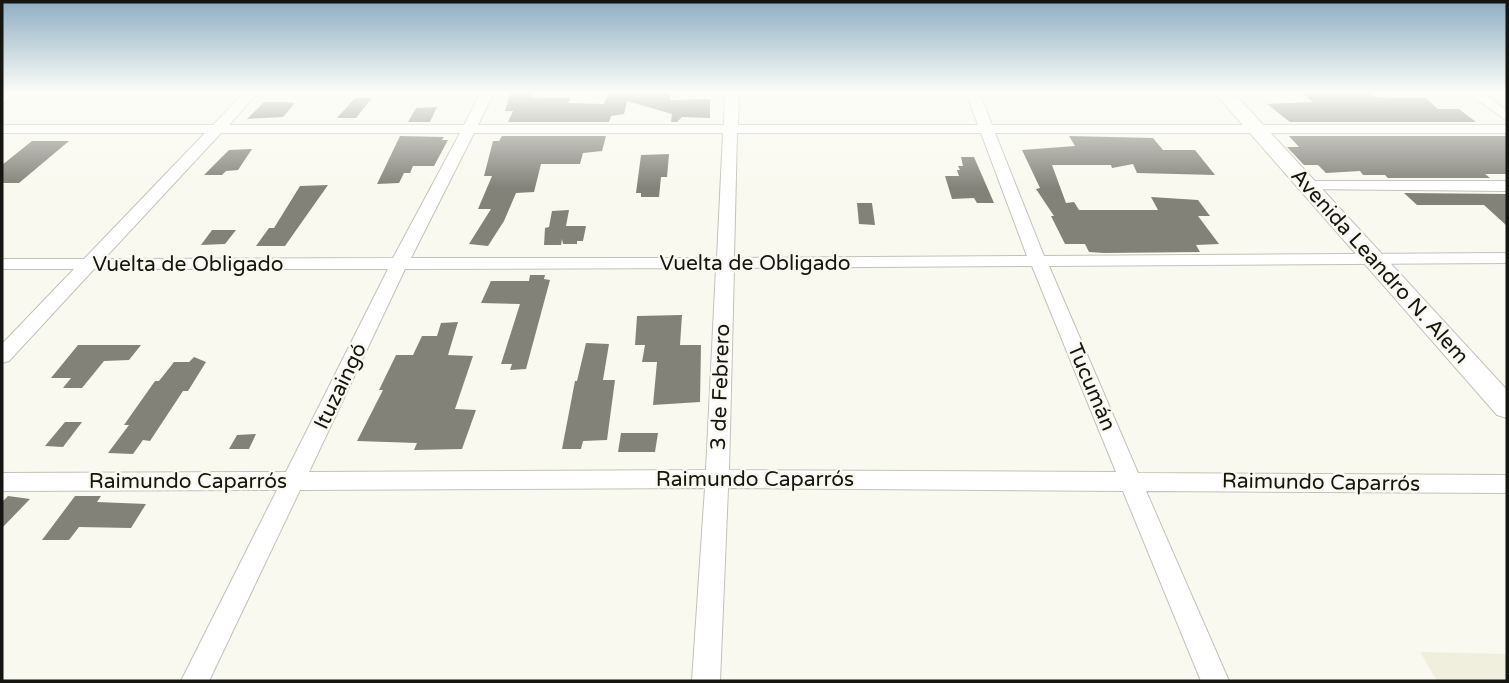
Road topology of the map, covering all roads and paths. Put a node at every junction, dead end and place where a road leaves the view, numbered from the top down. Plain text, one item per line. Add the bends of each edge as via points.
1 (223, 124) edge
2 (472, 124) edge
3 (731, 124) edge
4 (985, 124) edge
5 (1251, 124) edge
6 (2, 129) edge
7 (218, 129) junction
8 (469, 129) junction
9 (987, 129) junction
10 (1256, 129) junction
11 (1507, 129) edge
12 (731, 130) junction
13 (1308, 186) junction
14 (1507, 186) edge
15 (1507, 258) edge
16 (1376, 260) junction
17 (1038, 261) junction
18 (724, 263) junction
19 (2, 264) edge
20 (88, 264) junction
21 (399, 264) junction
22 (2, 356) edge
23 (1507, 408) edge
24 (717, 479) junction
25 (295, 480) junction
26 (1132, 480) junction
27 (2, 482) edge
28 (1507, 484) edge
29 (195, 681) edge
30 (706, 681) edge
31 (1215, 681) edge

1 - 7 street
2 - 8 street, Ituzaingó
3 - 12 street, 3 de Febrero
4 - 9 street, Tucumán
5 - 10 main road, Avenida Leandro N. Alem
6 - 7 street
7 - 8 street
7 - 20 street
8 - 12 street
8 - 21 street, Ituzaingó
9 - 10 street
9 - 12 street
9 - 17 street, Tucumán
10 - 11 street
10 - 13 main road, Avenida Leandro N. Alem
12 - 18 street, 3 de Febrero
13 - 14 street
13 - 16 main road, Avenida Leandro N. Alem
15 - 16 street, Vuelta de Obligado
16 - 17 street, Vuelta de Obligado
16 - 23 main road, Avenida Leandro N. Alem
17 - 18 street, Vuelta de Obligado
17 - 26 street, Tucumán
18 - 21 street, Vuelta de Obligado
18 - 24 street, 3 de Febrero
19 - 20 street, Vuelta de Obligado
20 - 21 street, Vuelta de Obligado
20 - 22 street
21 - 25 street, Ituzaingó
24 - 25 street, Raimundo Caparrós
24 - 26 street, Raimundo Caparrós
24 - 30 street, 3 de Febrero
25 - 27 street, Raimundo Caparrós
25 - 29 street, Ituzaingó
26 - 28 street, Raimundo Caparrós
26 - 31 street, Tucumán

